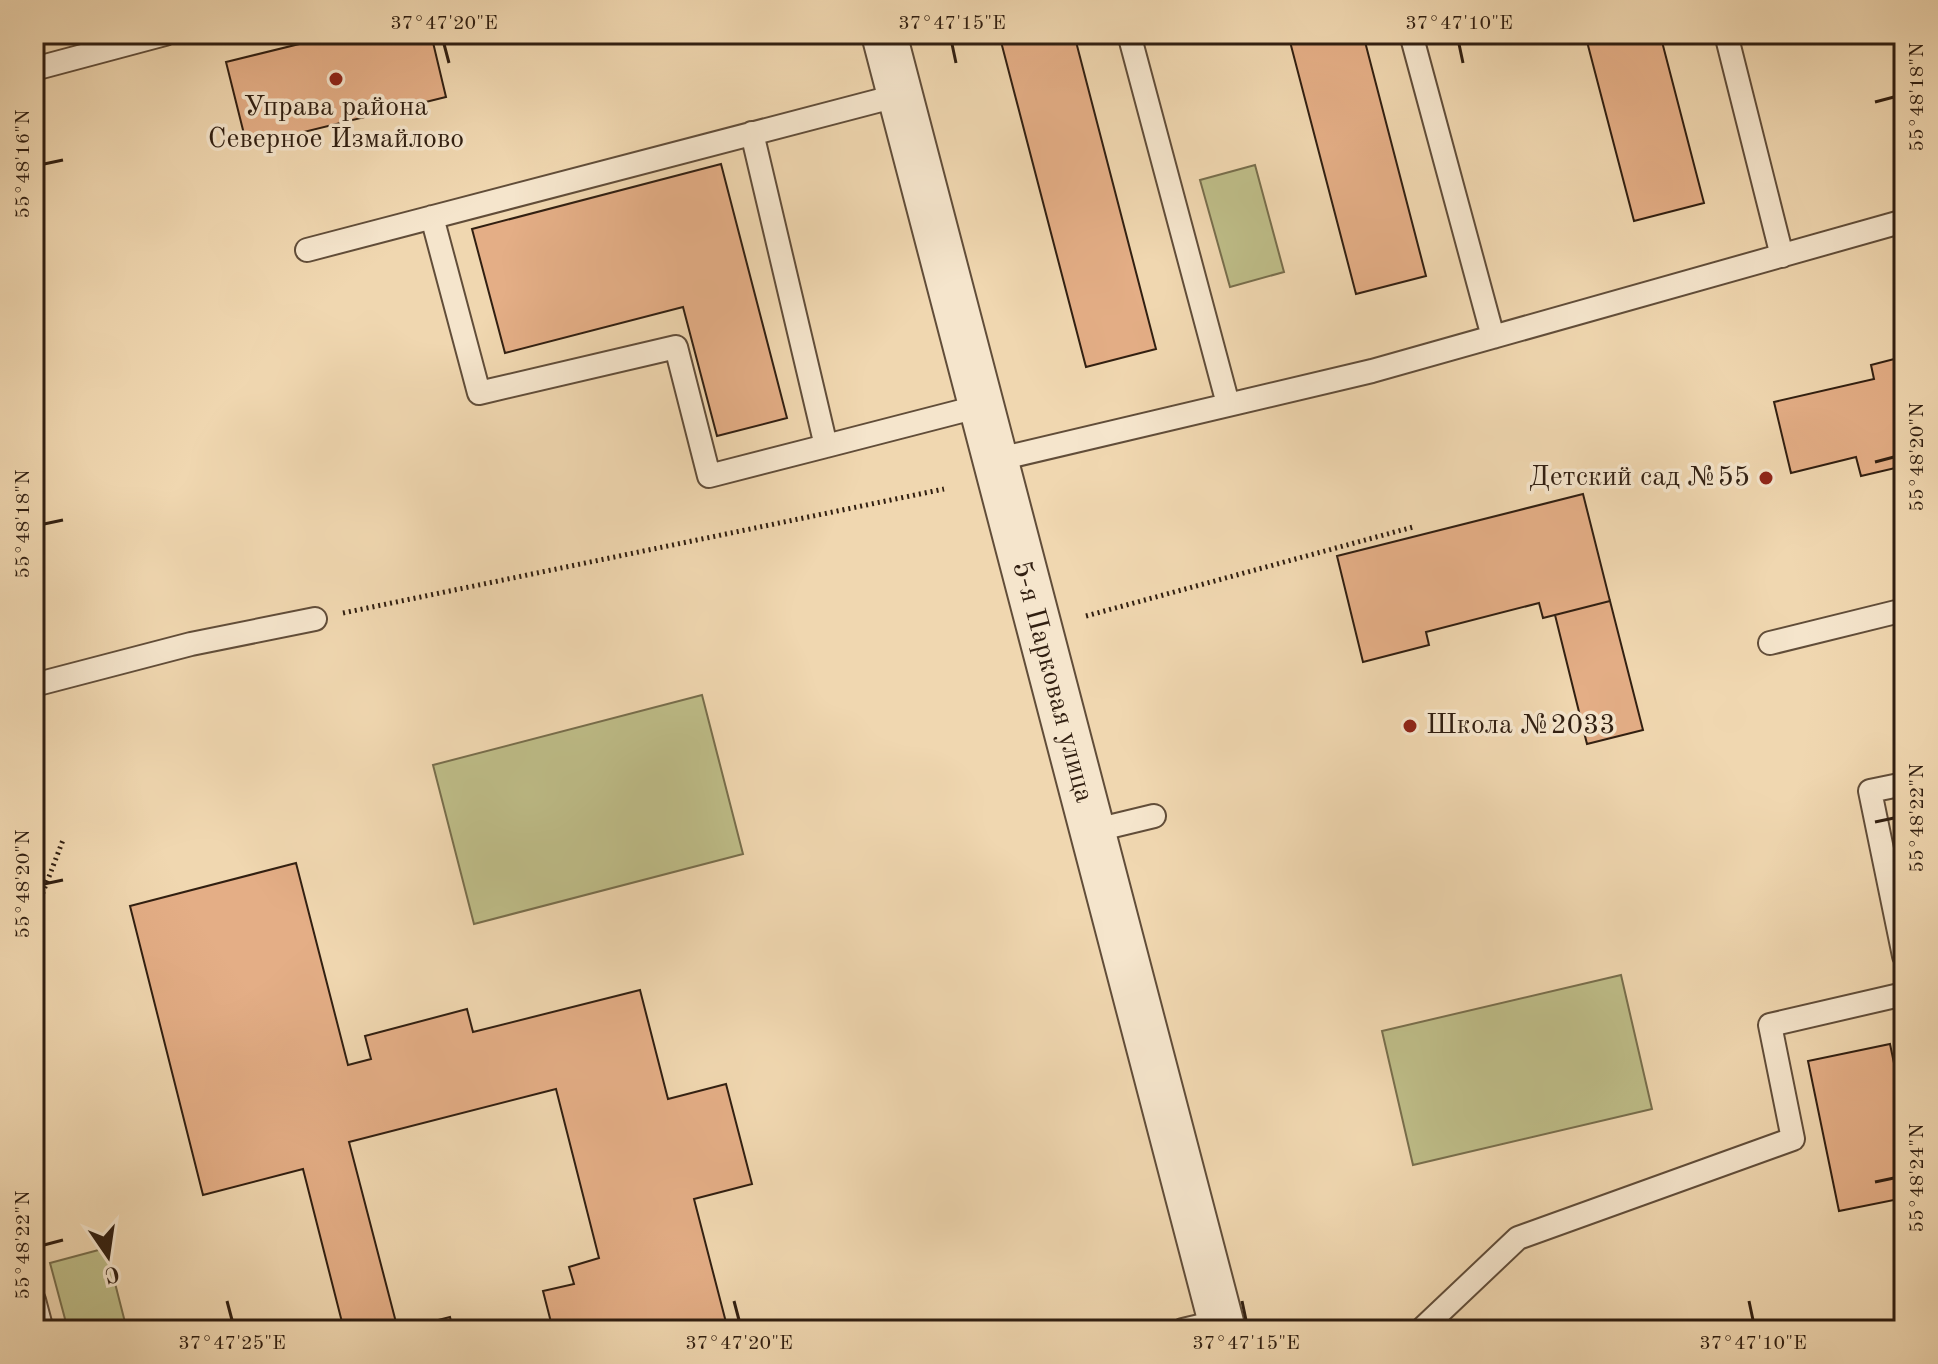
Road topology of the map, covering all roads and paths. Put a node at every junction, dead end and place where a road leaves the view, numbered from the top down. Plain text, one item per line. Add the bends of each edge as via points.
1 (165, 34) edge
2 (884, 34) edge
3 (1129, 34) edge
4 (1411, 34) edge
5 (1726, 34) edge
6 (122, 39) edge
7 (34, 69) edge
8 (900, 95) junction
9 (752, 133) junction
10 (432, 217) junction
11 (1904, 221) edge
12 (307, 250) dead end
13 (1782, 256) junction
14 (1493, 337) junction
15 (1228, 404) junction
16 (981, 406) junction
17 (826, 446) junction
18 (995, 460) junction
19 (944, 489) dead end
20 (1413, 527) dead end
21 (1904, 610) edge
22 (1086, 616) dead end
23 (315, 619) joint
24 (1770, 643) dead end
25 (34, 685) edge
26 (1904, 784) edge
27 (1154, 816) dead end
28 (1092, 831) junction
29 (63, 840) dead end
30 (34, 916) edge
31 (1904, 956) edge
32 (1904, 994) edge
33 (34, 1300) edge
34 (1209, 1327) edge
35 (42, 1330) edge
36 (1421, 1330) edge

1 - 6 lane
2 - 8 street, 5-я Парковая улица
3 - 15 lane
4 - 14 lane
5 - 13 lane
6 - 7 lane
8 - 9 lane
8 - 16 street, 5-я Парковая улица
9 - 10 lane
9 - 17 lane
10 - 12 lane
10 - 17 lane via 479,393 676,347 709,476
11 - 13 lane
13 - 14 lane
14 - 15 lane
15 - 18 lane
16 - 17 lane
16 - 18 street, 5-я Парковая улица
18 - 28 street, 5-я Парковая улица
19 - 23 path
20 - 22 path
21 - 24 lane
23 - 25 lane via 191,644
26 - 31 lane via 1870,791
27 - 28 lane
28 - 34 street, 5-я Парковая улица
29 - 30 path
32 - 36 lane via 1770,1025 1793,1139 1518,1238
33 - 35 lane

